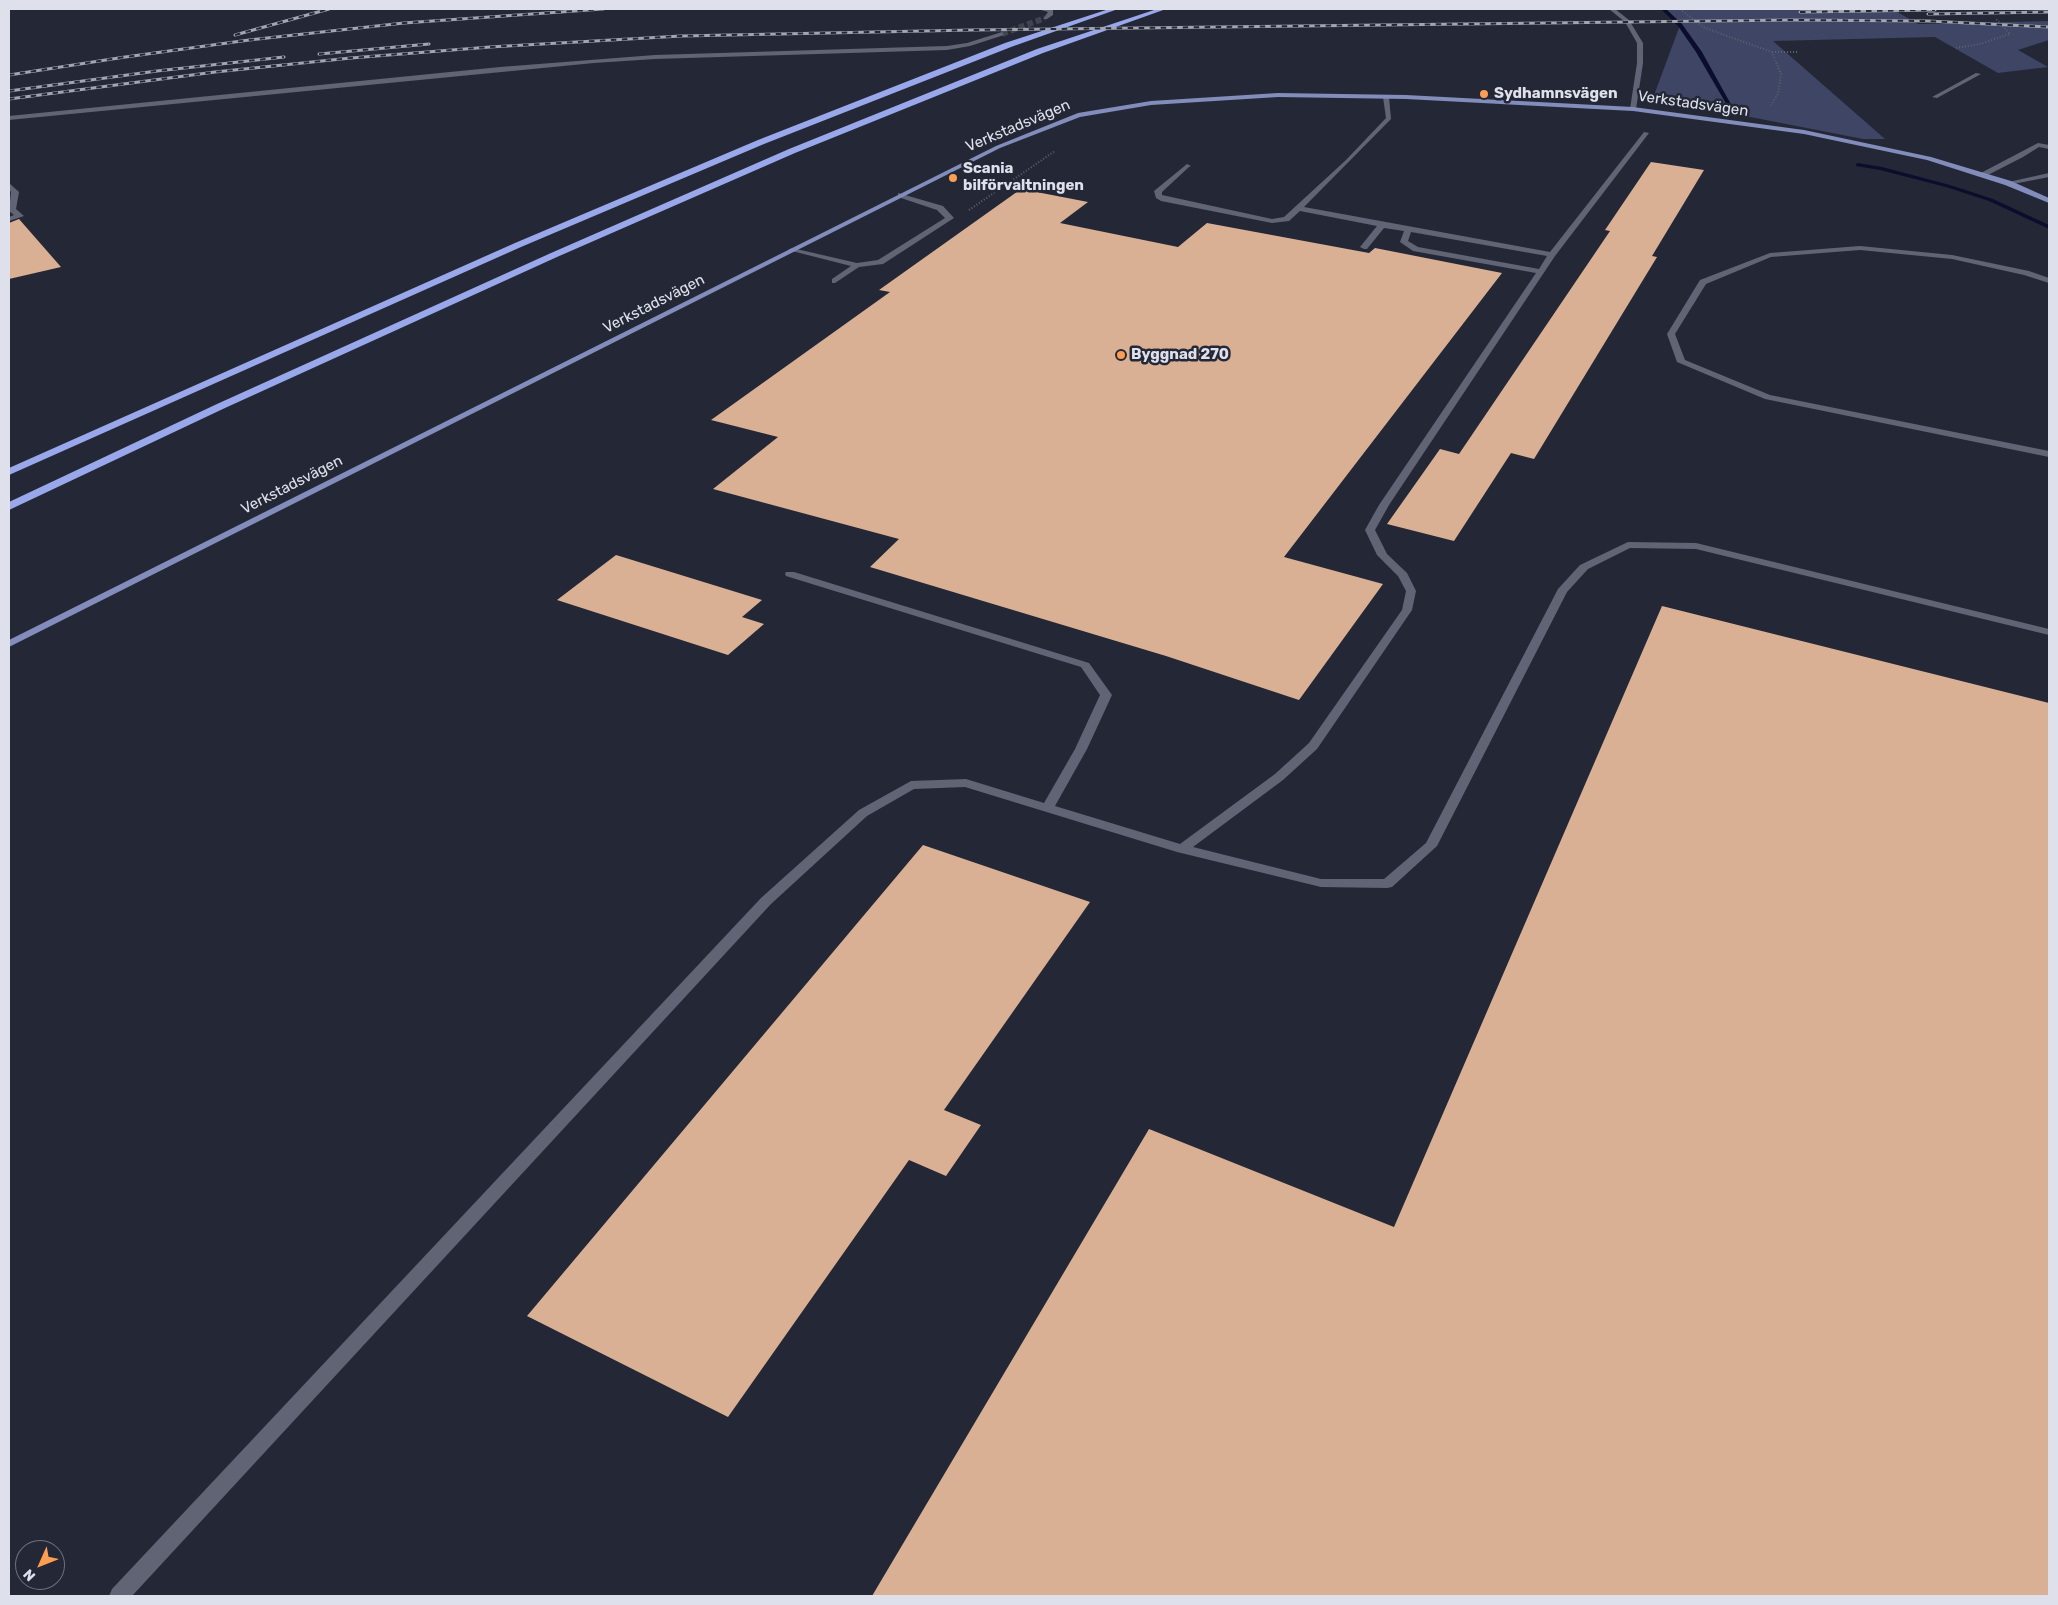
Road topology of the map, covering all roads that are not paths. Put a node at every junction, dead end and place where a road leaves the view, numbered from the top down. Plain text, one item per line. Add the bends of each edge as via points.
1 (1041, 9) edge
2 (1115, 9) edge
3 (1162, 9) edge
4 (1612, 9) edge
5 (1045, 18) dead end
6 (1002, 34) tunnel mouth
7 (1978, 74) dead end
8 (1386, 97) junction
9 (1935, 97) dead end
10 (1633, 109) junction
11 (9, 118) edge
12 (1646, 133) dead end
13 (2049, 147) edge
14 (1187, 166) dead end
15 (1981, 175) junction
16 (2049, 175) edge
17 (2008, 183) junction
18 (9, 186) edge
19 (901, 195) junction
20 (2049, 201) edge
21 (1299, 208) junction
22 (9, 219) edge
23 (1382, 225) junction
24 (1408, 230) junction
25 (1364, 247) dead end
26 (792, 250) junction
27 (1552, 255) junction
28 (857, 265) junction
29 (1541, 272) junction
30 (835, 281) dead end
31 (2049, 281) edge
32 (2049, 454) edge
33 (9, 472) edge
34 (9, 506) edge
35 (790, 574) dead end
36 (2049, 632) edge
37 (9, 644) edge
38 (1047, 808) junction
39 (1182, 849) junction
40 (119, 1596) edge

1 - 5 street via 1051,11
2 - 33 highway via 1008,45 761,142 402,296
3 - 34 highway via 1040,51 792,151 545,259
4 - 10 street via 1627,21 1640,43
6 - 11 street via 947,48 665,57 500,69
7 - 9 street
8 - 10 main road, Verkstadsvägen
8 - 19 main road, Verkstadsvägen via 1278,95 1151,103 1078,115 998,147
8 - 21 street via 1389,118
10 - 15 main road, Verkstadsvägen via 1804,132 1929,158
12 - 27 street
13 - 15 street via 2038,145
14 - 21 street via 1158,191 1160,196 1272,221 1286,219
15 - 17 main road, Verkstadsvägen
16 - 17 street
17 - 20 main road, Verkstadsvägen
18 - 22 street via 15,192 12,210 20,216
19 - 26 main road, Verkstadsvägen
19 - 28 street via 940,208 950,218 880,262
21 - 23 street
23 - 24 street
23 - 25 street
24 - 27 street
24 - 29 street via 1404,242 1416,249
26 - 28 street
26 - 37 main road, Verkstadsvägen
27 - 29 street
28 - 30 street
29 - 39 street via 1370,530 1382,555 1403,575 1411,591 1407,610 1313,746 1279,777
31 - 32 street via 1952,257 1860,248 1770,255 1703,282 1670,334 1681,362 1768,397
35 - 38 street via 1086,665 1106,695 1081,749
36 - 39 street via 1696,546 1628,545 1584,567 1562,591 1431,846 1387,884 1321,883
38 - 39 street
38 - 40 street via 966,783 910,785 863,813 766,902

